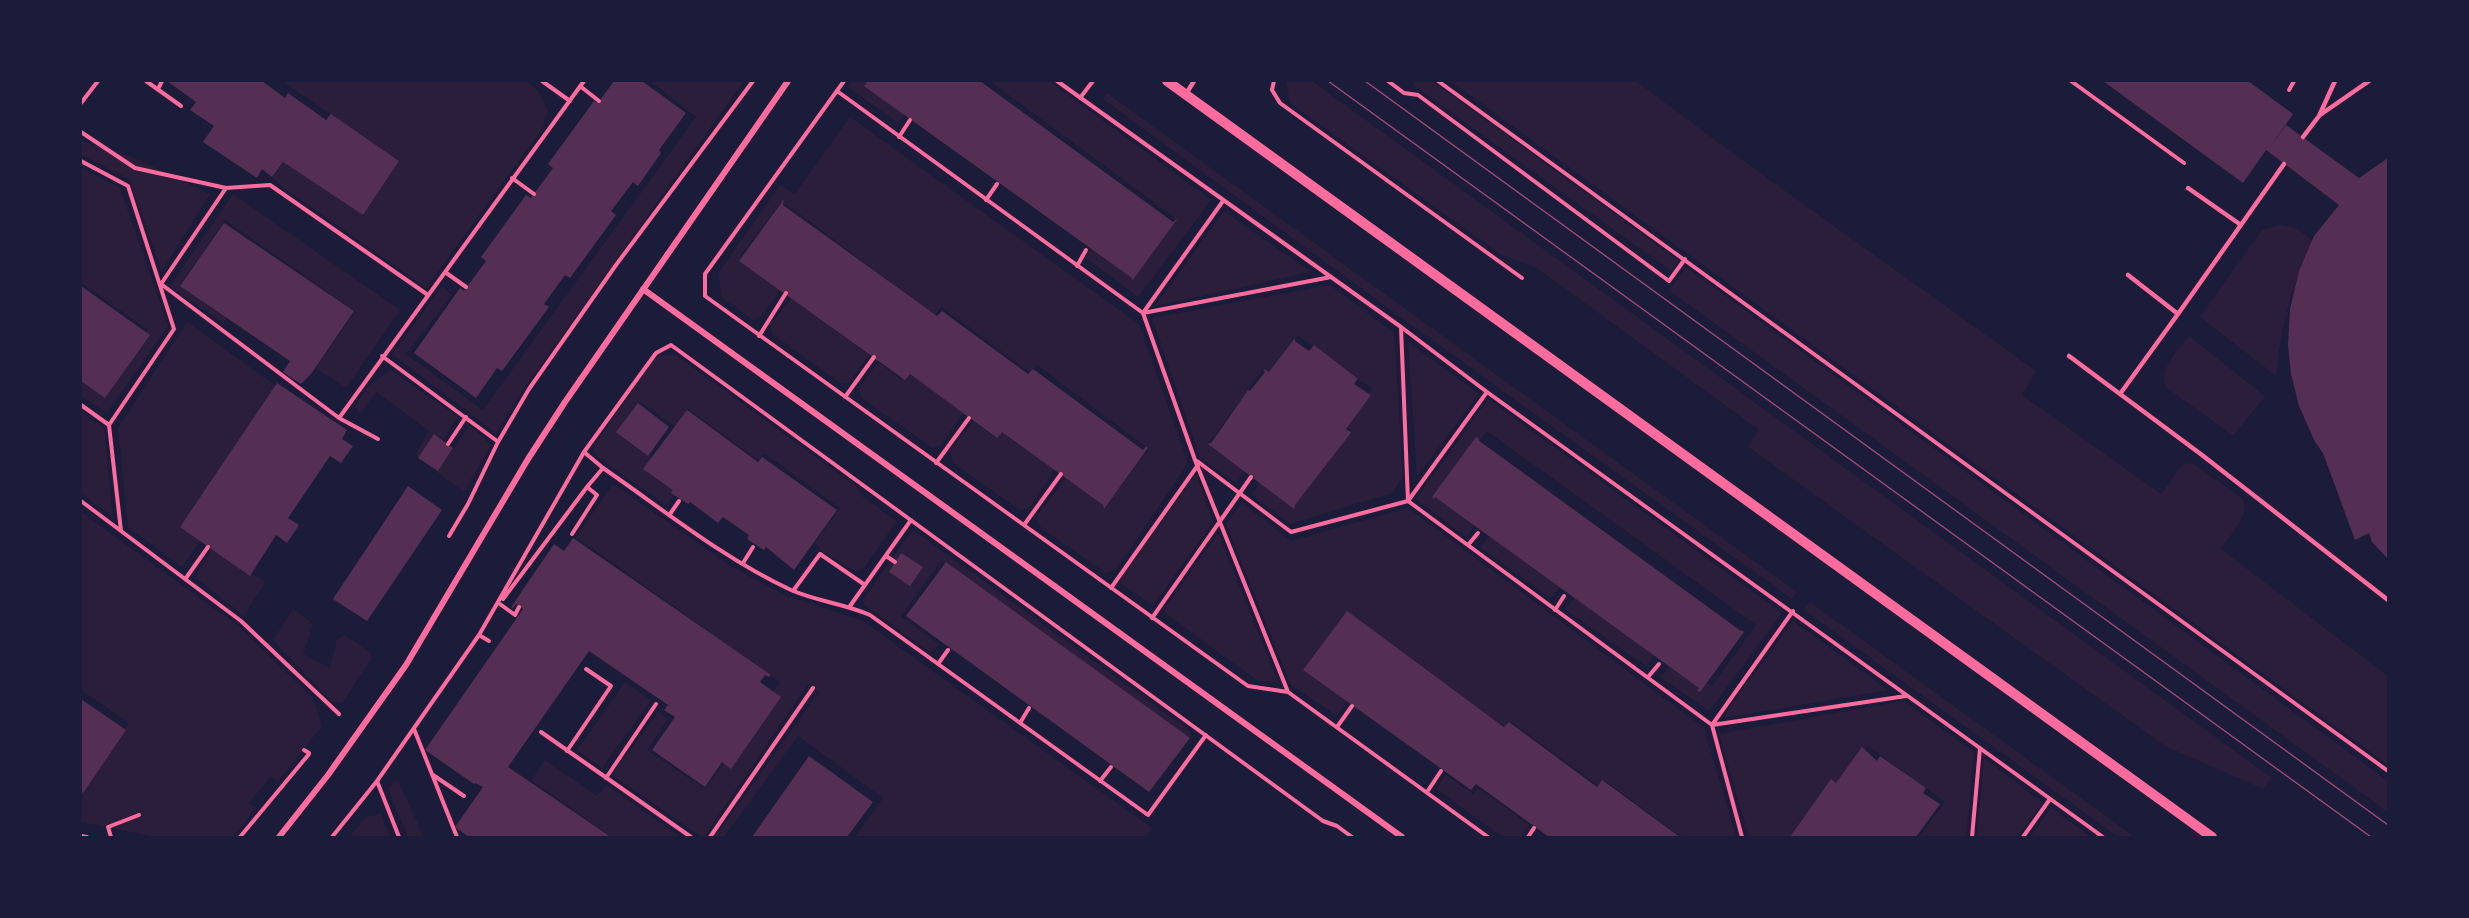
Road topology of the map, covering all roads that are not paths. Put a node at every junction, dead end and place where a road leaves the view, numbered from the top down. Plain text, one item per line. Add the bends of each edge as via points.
1 (788, 81) edge
2 (1167, 81) edge
3 (1194, 81) edge
4 (2335, 81) edge
5 (2369, 81) edge
6 (1185, 94) junction
7 (2319, 116) junction
8 (2303, 138) dead end
9 (2284, 164) dead end
10 (2188, 188) dead end
11 (2241, 225) junction
12 (2128, 275) dead end
13 (643, 289) junction
14 (2178, 314) junction
15 (2069, 356) dead end
16 (2120, 394) junction
17 (2388, 600) edge
18 (279, 837) edge
19 (1401, 837) edge
20 (2212, 837) edge

1 - 13 street
2 - 6 street
3 - 6 lane
4 - 7 lane
5 - 7 lane
6 - 20 street
7 - 8 lane
9 - 11 lane
10 - 11 lane
11 - 14 lane
12 - 14 lane
13 - 18 street via 528,459 406,665
13 - 19 street
14 - 16 lane
15 - 16 lane
16 - 17 lane

